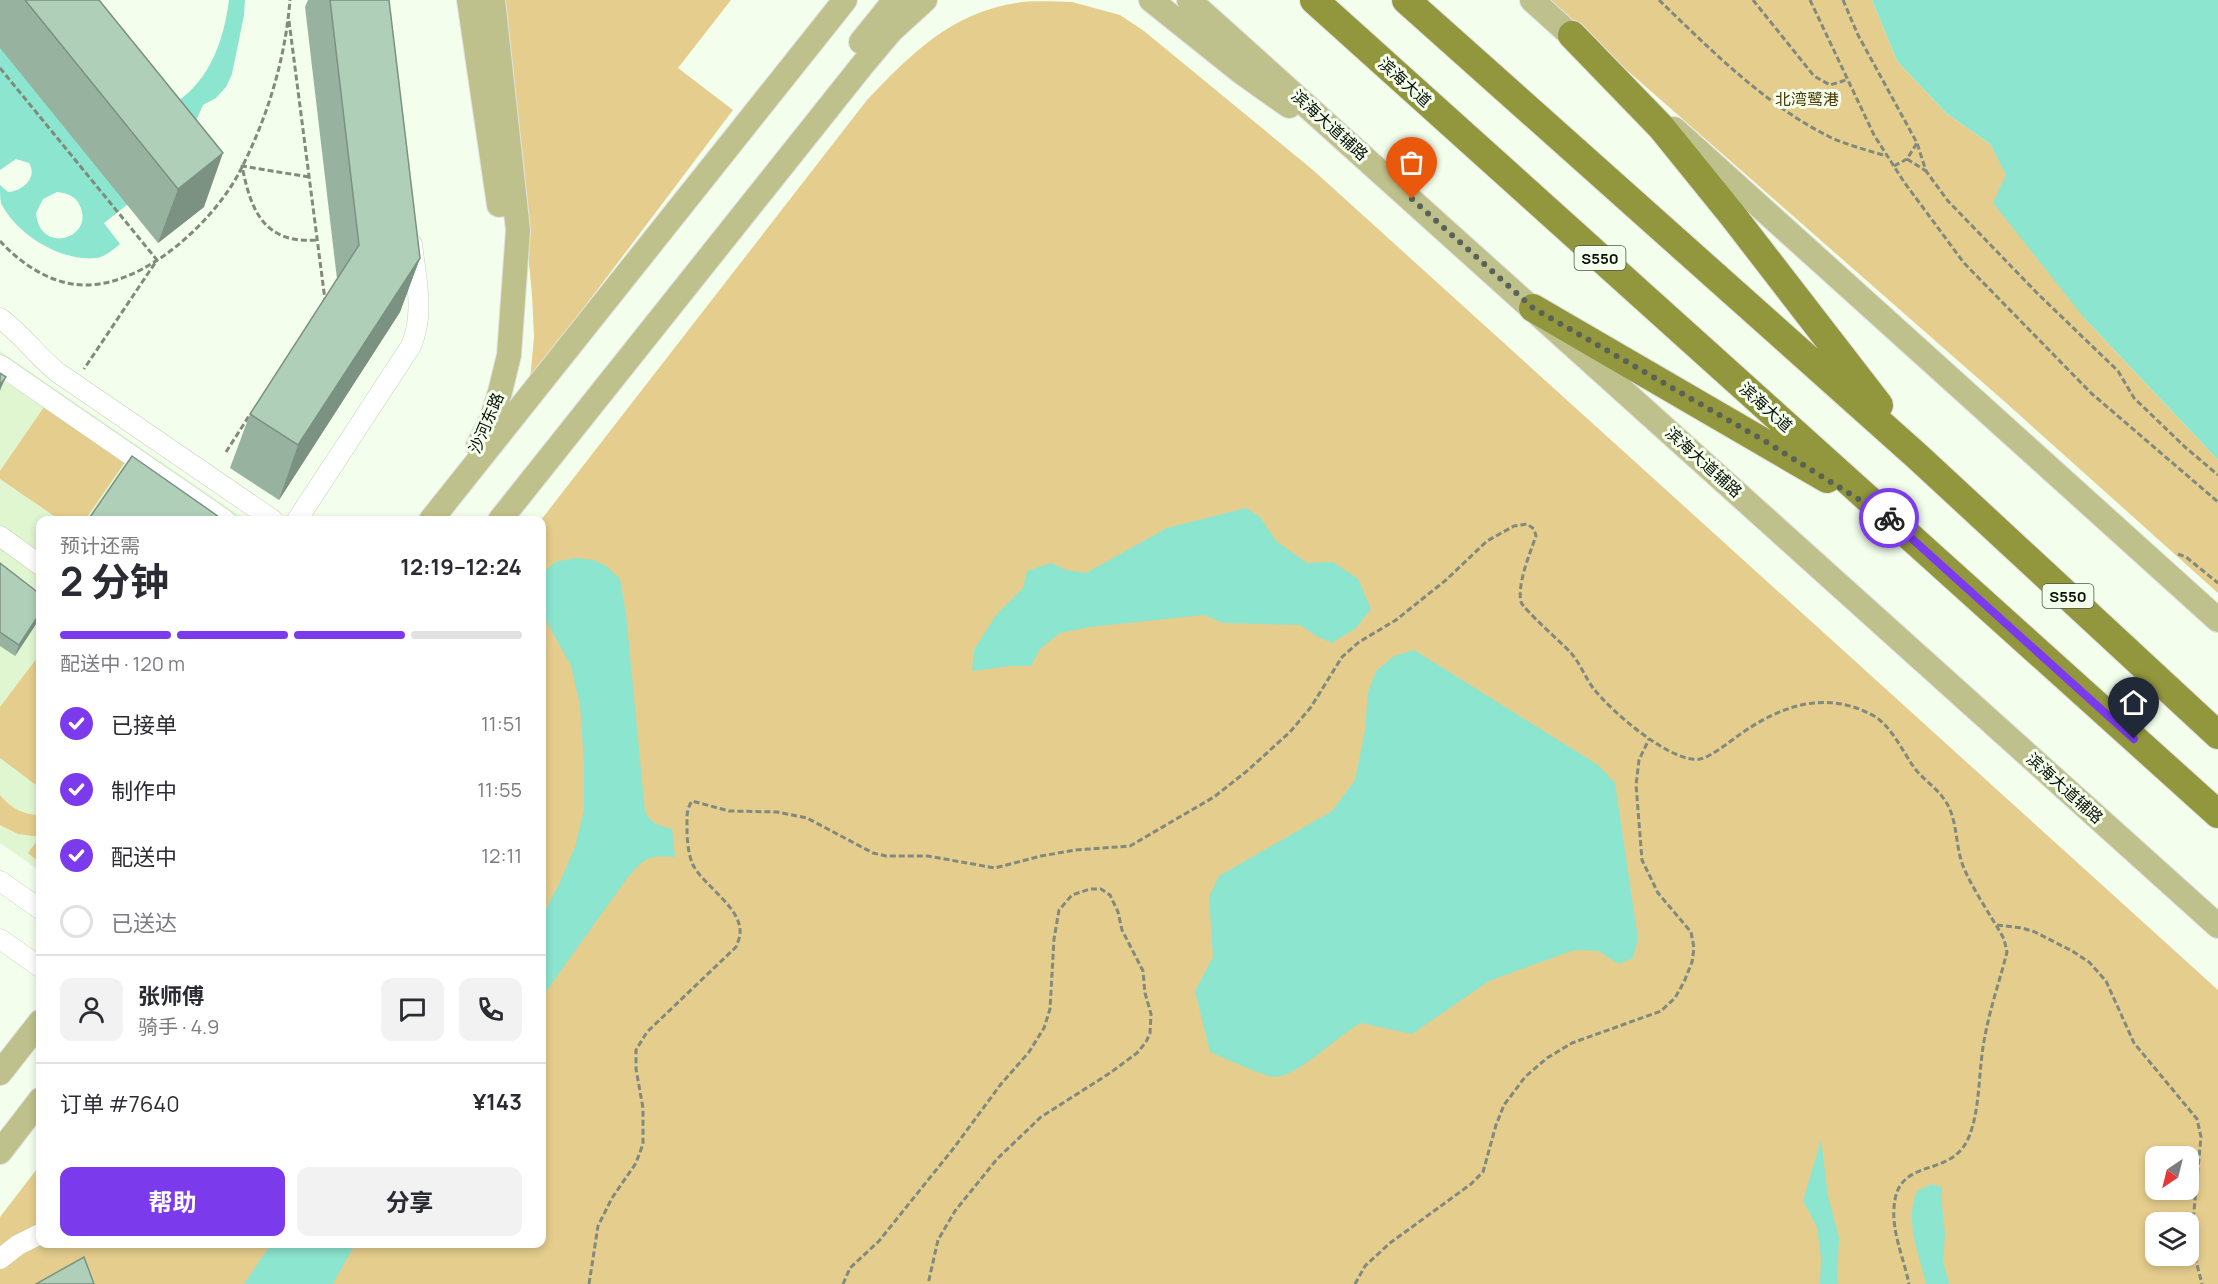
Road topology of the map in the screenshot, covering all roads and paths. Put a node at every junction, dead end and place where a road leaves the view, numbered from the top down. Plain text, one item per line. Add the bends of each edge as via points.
1 (290, 0) edge
2 (469, 0) edge
3 (493, 0) edge
4 (845, 0) edge
5 (895, 0) edge
6 (925, 0) edge
7 (1150, 0) edge
8 (1189, 0) edge
9 (1314, 0) edge
10 (1406, 0) edge
11 (1532, 0) edge
12 (1659, 0) edge
13 (1753, 0) edge
14 (1810, 0) edge
15 (1843, 0) edge
16 (289, 16) junction
17 (1572, 35) junction
18 (0, 68) edge
19 (1846, 80) junction
20 (1917, 143) junction
21 (1360, 152) junction
22 (1888, 156) junction
23 (1907, 159) junction
24 (242, 166) junction
25 (1894, 167) junction
26 (1926, 171) junction
27 (309, 177) junction
28 (410, 220) edge
29 (317, 240) junction
30 (0, 241) edge
31 (157, 260) junction
32 (1533, 308) junction
33 (318, 309) edge
34 (513, 315) junction
35 (0, 318) edge
36 (0, 365) edge
37 (74, 384) junction
38 (250, 414) edge
39 (226, 452) dead end
40 (1918, 457) junction
41 (2218, 475) edge
42 (2218, 502) edge
43 (1886, 515) junction
44 (219, 516) edge
45 (267, 516) edge
46 (300, 516) edge
47 (434, 516) edge
48 (434, 516) edge
49 (503, 516) edge
50 (503, 516) edge
51 (0, 536) edge
52 (36, 562) edge
53 (2218, 620) edge
54 (2218, 735) edge
55 (1649, 739) junction
56 (2170, 770) junction
57 (2218, 814) edge
58 (2218, 833) edge
59 (0, 881) edge
60 (36, 906) edge
61 (1996, 925) junction
62 (2218, 926) edge
63 (0, 939) edge
64 (36, 964) edge
65 (36, 1027) edge
66 (0, 1073) edge
67 (36, 1105) edge
68 (0, 1152) edge
69 (36, 1236) edge
70 (0, 1259) edge
71 (590, 1284) edge
72 (843, 1284) edge
73 (928, 1284) edge
74 (1355, 1284) edge
75 (1909, 1284) edge
76 (2202, 1284) edge

1 - 16 path
2 - 34 main road
3 - 34 main road via 518,230
4 - 48 main road
5 - 49 main road via 562,425
6 - 50 main road via 864,63
7 - 21 main road via 1286,105
8 - 21 main road, 滨海大道辅路
9 - 43 highway, 滨海大道 / S550
10 - 40 highway, S550
11 - 17 main road
12 - 22 path via 1740,74 1801,120 1830,137
13 - 19 path via 1814,76 1830,85
14 - 19 path
15 - 20 path
16 - 24 path via 275,86
16 - 27 path
17 - 40 highway via 1689,160
17 - 53 main road
18 - 31 path
19 - 22 path
20 - 23 path
20 - 26 path
21 - 32 main road, 滨海大道辅路
22 - 25 path
23 - 25 path
23 - 26 path
24 - 27 path
24 - 29 path via 250,202 258,217 288,237
24 - 31 path via 214,210 173,250
25 - 42 path via 1964,263 2008,310 2091,393
26 - 41 path via 1948,201 2118,371 2134,398
27 - 29 path
28 - 46 street via 419,302 417,332 403,360
29 - 33 path via 325,300
30 - 31 path via 38,272 86,285 128,276
31 - 37 path
32 - 43 highway
32 - 62 main road, 滨海大道辅路
34 - 47 main road, 沙河东路 via 509,355 491,420
35 - 37 street via 43,361
36 - 44 street
37 - 45 street
38 - 39 path
40 - 54 highway, S550
43 - 56 highway, 滨海大道 / S550
51 - 52 street
55 - 61 path via 1689,758 1701,759 1755,724 1787,708 1816,701 1857,708 1876,718 1894,737 1914,769 1944,799 1955,823 1961,861
55 - 71 path via 1630,726 1593,688 1573,655 1522,605 1520,591 1536,536 1527,524 1514,526 1487,541 1396,620 1359,642 1342,657 1311,707 1290,732 1247,771 1214,797 1130,846 1076,850 995,868 928,856 886,856 807,818 777,812 729,811 692,801 687,808 687,837 693,864 737,918 741,932 736,946 647,1032 636,1050 643,1144 636,1163 598,1226
55 - 74 path via 1639,760 1636,785 1642,860 1658,893 1691,932 1695,948 1675,998 1661,1011 1572,1043 1525,1077 1504,1105 1482,1172 1390,1243 1365,1266
56 - 57 highway, 滨海大道 / S550
56 - 58 highway
59 - 60 street
61 - 75 path via 2007,952 1985,1035 1976,1113 1968,1139 1947,1162 1912,1173 1896,1193 1895,1227
61 - 76 path via 2035,932 2089,962 2106,981 2134,1043 2197,1119 2201,1137 2191,1242
63 - 64 street
65 - 66 main road
67 - 68 main road
69 - 70 street
72 - 73 path via 850,1268 879,1241 1029,1052 1044,1029 1050,1010 1059,910 1072,895 1101,889 1110,895 1143,971 1144,993 1151,1014 1150,1033 1137,1053 1041,1117 997,1160 955,1211 938,1240

